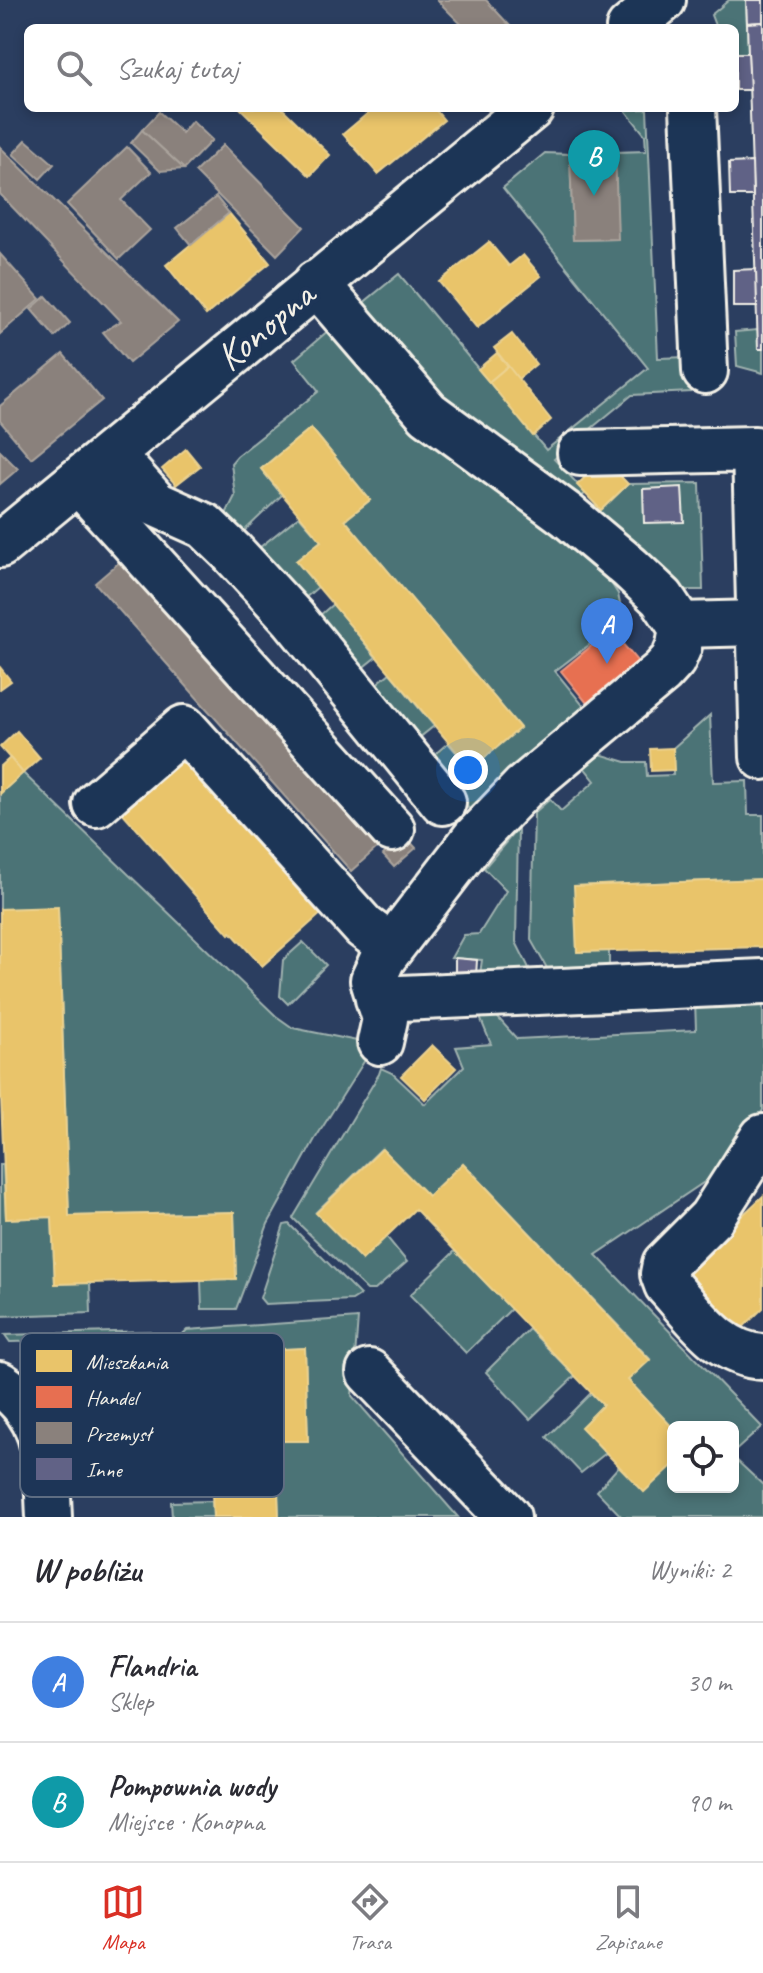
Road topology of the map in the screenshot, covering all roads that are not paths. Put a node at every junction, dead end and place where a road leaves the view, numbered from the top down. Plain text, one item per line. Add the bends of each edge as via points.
1 (526, 112) edge
2 (693, 112) edge
3 (316, 283) junction
4 (705, 371) dead end
5 (580, 453) dead end
6 (112, 455) junction
7 (78, 481) junction
8 (0, 545) edge
9 (759, 623) junction
10 (680, 625) junction
11 (763, 757) edge
12 (443, 802) dead end
13 (96, 804) dead end
14 (392, 829) dead end
15 (391, 947) junction
16 (763, 982) edge
17 (763, 1137) edge
18 (763, 1357) edge
19 (369, 1372) dead end
20 (0, 1384) edge
21 (20, 1402) edge
22 (48, 1497) edge
23 (49, 1517) edge
24 (508, 1517) edge

1 - 3 street, Konopna
2 - 4 street
3 - 6 street, Konopna
3 - 10 street via 428,413 530,486 630,568 662,598
5 - 9 street via 755,449
6 - 7 street, Konopna
6 - 12 street via 156,504 205,526 232,552 293,618
7 - 8 street, Konopna
7 - 14 street
9 - 10 street
9 - 11 street
10 - 15 street via 673,660 523,788 475,838
13 - 15 street via 184,728 364,927
15 - 16 street via 373,980 379,1021
17 - 18 street via 711,1218 665,1264 663,1274 667,1285 722,1344
19 - 24 street
20 - 21 street
22 - 23 street

